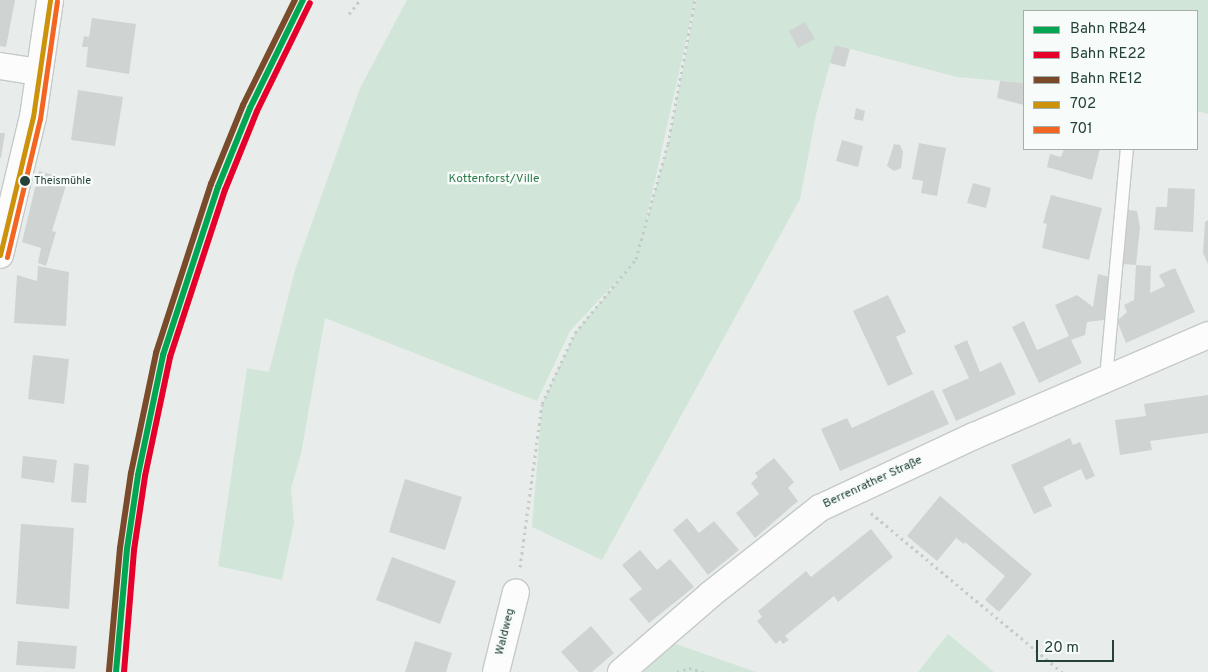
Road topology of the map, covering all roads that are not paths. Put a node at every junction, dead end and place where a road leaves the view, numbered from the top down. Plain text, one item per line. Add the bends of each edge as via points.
1 (50, 0) edge
2 (0, 66) edge
3 (38, 72) junction
4 (1127, 150) edge
5 (0, 255) edge
6 (1208, 334) edge
7 (1106, 378) junction
8 (516, 592) road end
9 (496, 672) edge
10 (621, 672) edge

1 - 3 street
2 - 3 street
3 - 5 street via 33,117
4 - 7 lane
6 - 7 street, Berrenrather Straße
7 - 10 street, Berrenrather Straße via 820,508 711,594
8 - 9 street, Waldweg

